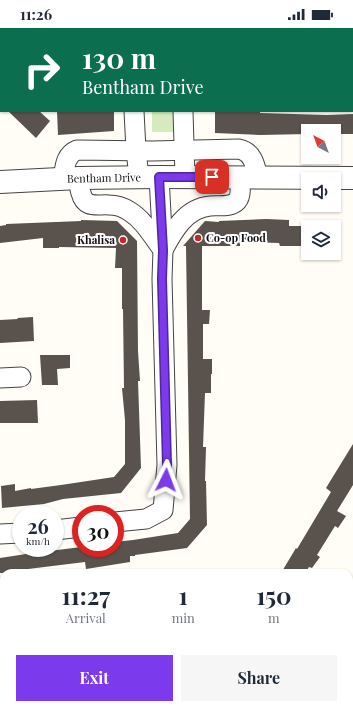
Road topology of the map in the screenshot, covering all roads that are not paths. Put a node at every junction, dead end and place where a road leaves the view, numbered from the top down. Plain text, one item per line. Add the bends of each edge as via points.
1 (134, 112) edge
2 (183, 112) edge
3 (136, 150) junction
4 (184, 150) junction
5 (149, 177) junction
6 (185, 177) junction
7 (249, 177) junction
8 (71, 178) junction
9 (353, 178) edge
10 (0, 182) edge
11 (163, 250) junction
12 (21, 377) dead end
13 (0, 378) edge
14 (124, 521) edge
15 (12, 533) edge
16 (0, 534) edge

1 - 3 street
2 - 4 street
3 - 4 street
3 - 5 street
3 - 8 street via 72,152 66,161
4 - 6 street
4 - 7 street via 243,150 251,156 255,164
5 - 6 street, Bentham Drive
5 - 8 street, Bentham Drive
5 - 11 street
6 - 7 street, Bentham Drive
7 - 9 street, Bentham Drive
7 - 11 street via 235,202 209,206 189,215 178,225
8 - 10 street, Bentham Drive
8 - 11 street via 88,203 120,206 138,218
11 - 14 street via 167,465 163,510 146,519
12 - 13 street
15 - 16 street

